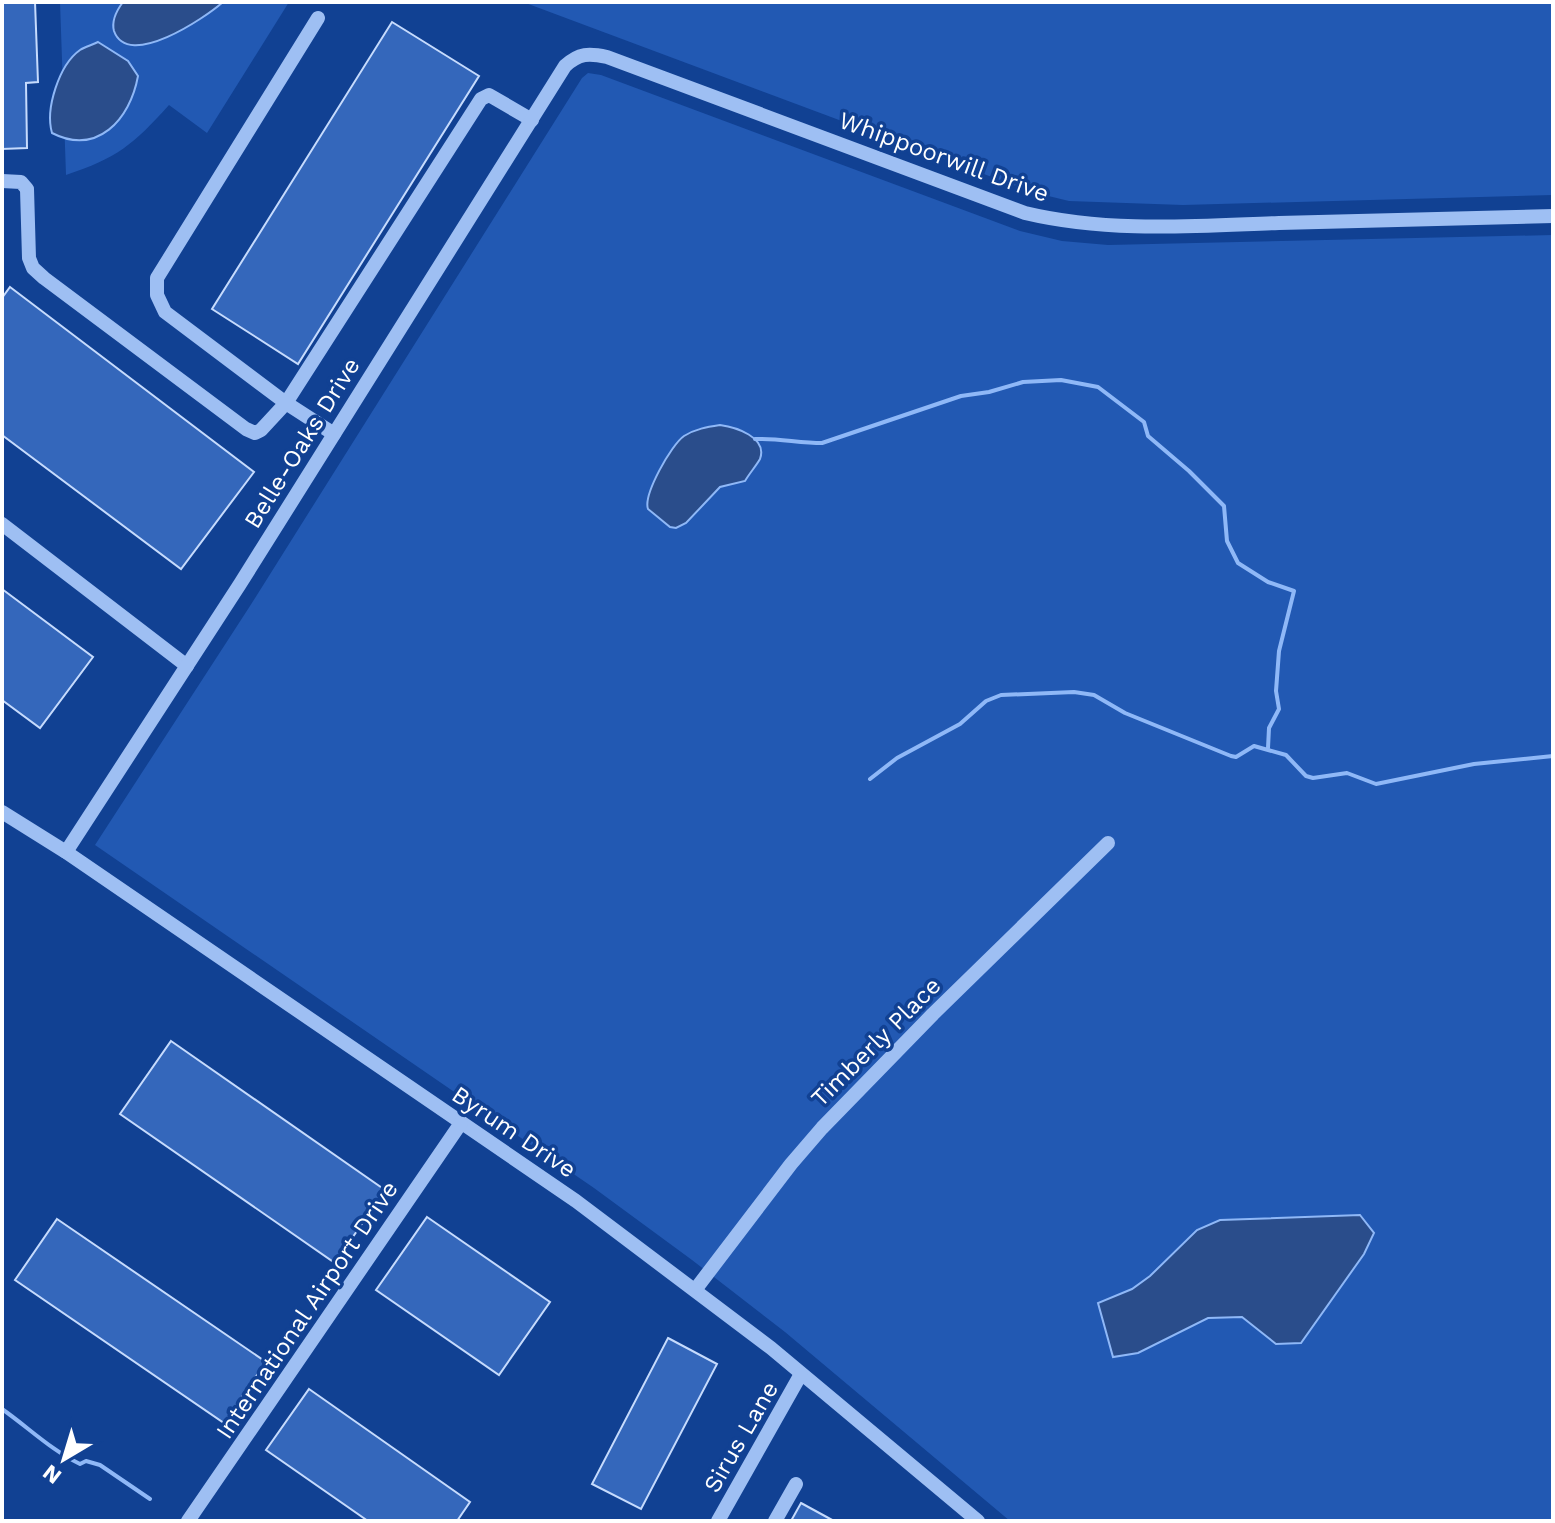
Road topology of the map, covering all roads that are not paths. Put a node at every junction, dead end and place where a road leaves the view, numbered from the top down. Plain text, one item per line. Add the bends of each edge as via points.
1 (318, 18) dead end
2 (575, 58) joint
3 (532, 120) junction
4 (2, 181) edge
5 (1553, 216) edge
6 (286, 403) junction
7 (334, 434) junction
8 (2, 524) edge
9 (187, 666) junction
10 (2, 812) edge
11 (1108, 843) dead end
12 (66, 852) junction
13 (461, 1123) junction
14 (695, 1290) junction
15 (801, 1374) junction
16 (796, 1484) dead end
17 (188, 1521) edge
18 (718, 1521) edge
19 (775, 1521) edge
20 (978, 1521) edge

1 - 6 street via 157,278 165,312
2 - 3 street, Belle-Oaks Drive
2 - 5 street, Whippoorwill Drive via 607,57 1025,213 1065,222 1183,226
3 - 6 street via 489,95 481,99
3 - 7 street, Belle-Oaks Drive
4 - 6 street via 21,182 27,189 29,258 44,278 246,429 261,430
6 - 7 street
7 - 9 street, Belle-Oaks Drive
8 - 9 street
9 - 12 street, Belle-Oaks Drive
10 - 12 street, Byrum Drive
11 - 14 street, Timberly Place via 822,1128
12 - 13 street, Byrum Drive
13 - 14 street, Byrum Drive
13 - 17 street, International Airport Drive
14 - 15 street, Byrum Drive
15 - 18 street, Sirus Lane
15 - 20 street, Byrum Drive
16 - 19 street

